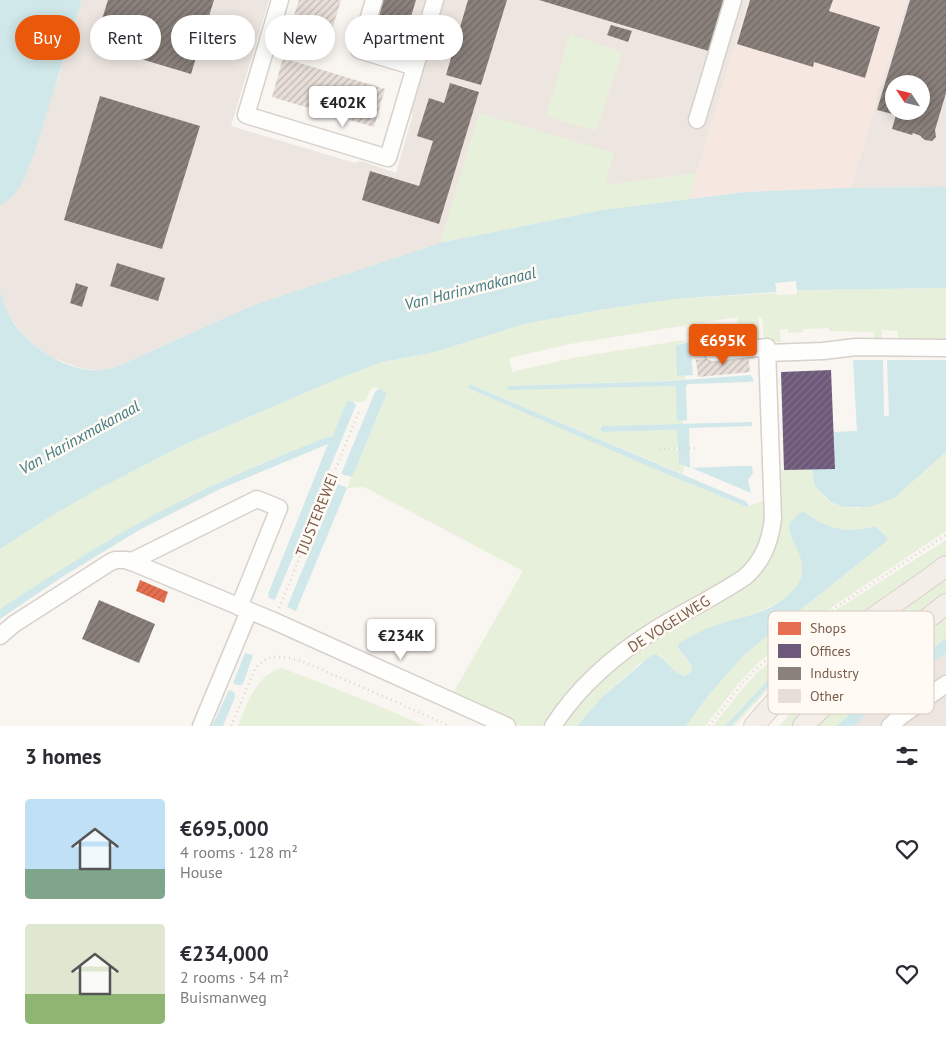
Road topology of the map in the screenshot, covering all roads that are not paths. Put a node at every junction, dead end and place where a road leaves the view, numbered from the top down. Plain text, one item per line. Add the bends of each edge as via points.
1 (280, 0) edge
2 (374, 0) edge
3 (435, 0) edge
4 (733, 0) edge
5 (415, 67) junction
6 (697, 120) dead end
7 (946, 348) edge
8 (713, 352) dead end
9 (767, 353) junction
10 (130, 562) junction
11 (946, 566) edge
12 (946, 604) edge
13 (244, 609) junction
14 (883, 611) edge
15 (934, 613) edge
16 (0, 636) edge
17 (946, 684) edge
18 (934, 693) edge
19 (768, 710) edge
20 (815, 714) edge
21 (904, 714) edge
22 (201, 726) edge
23 (507, 726) edge
24 (553, 726) edge
25 (754, 726) edge
26 (803, 726) edge
27 (890, 726) edge

1 - 5 street via 246,115 388,158
2 - 5 street via 358,50
3 - 5 street
4 - 6 street
7 - 9 street via 856,347
8 - 9 street via 767,348
9 - 24 street, DE VOGELWEG via 773,519 764,553 753,570 732,586 656,629 618,656 572,700
10 - 13 street
10 - 13 street via 257,499 272,505 279,508
10 - 16 street via 121,559 109,563
11 - 14 main road
12 - 15 main road
13 - 22 street
13 - 23 street
17 - 18 street
19 - 25 main road
20 - 26 main road
21 - 27 street

